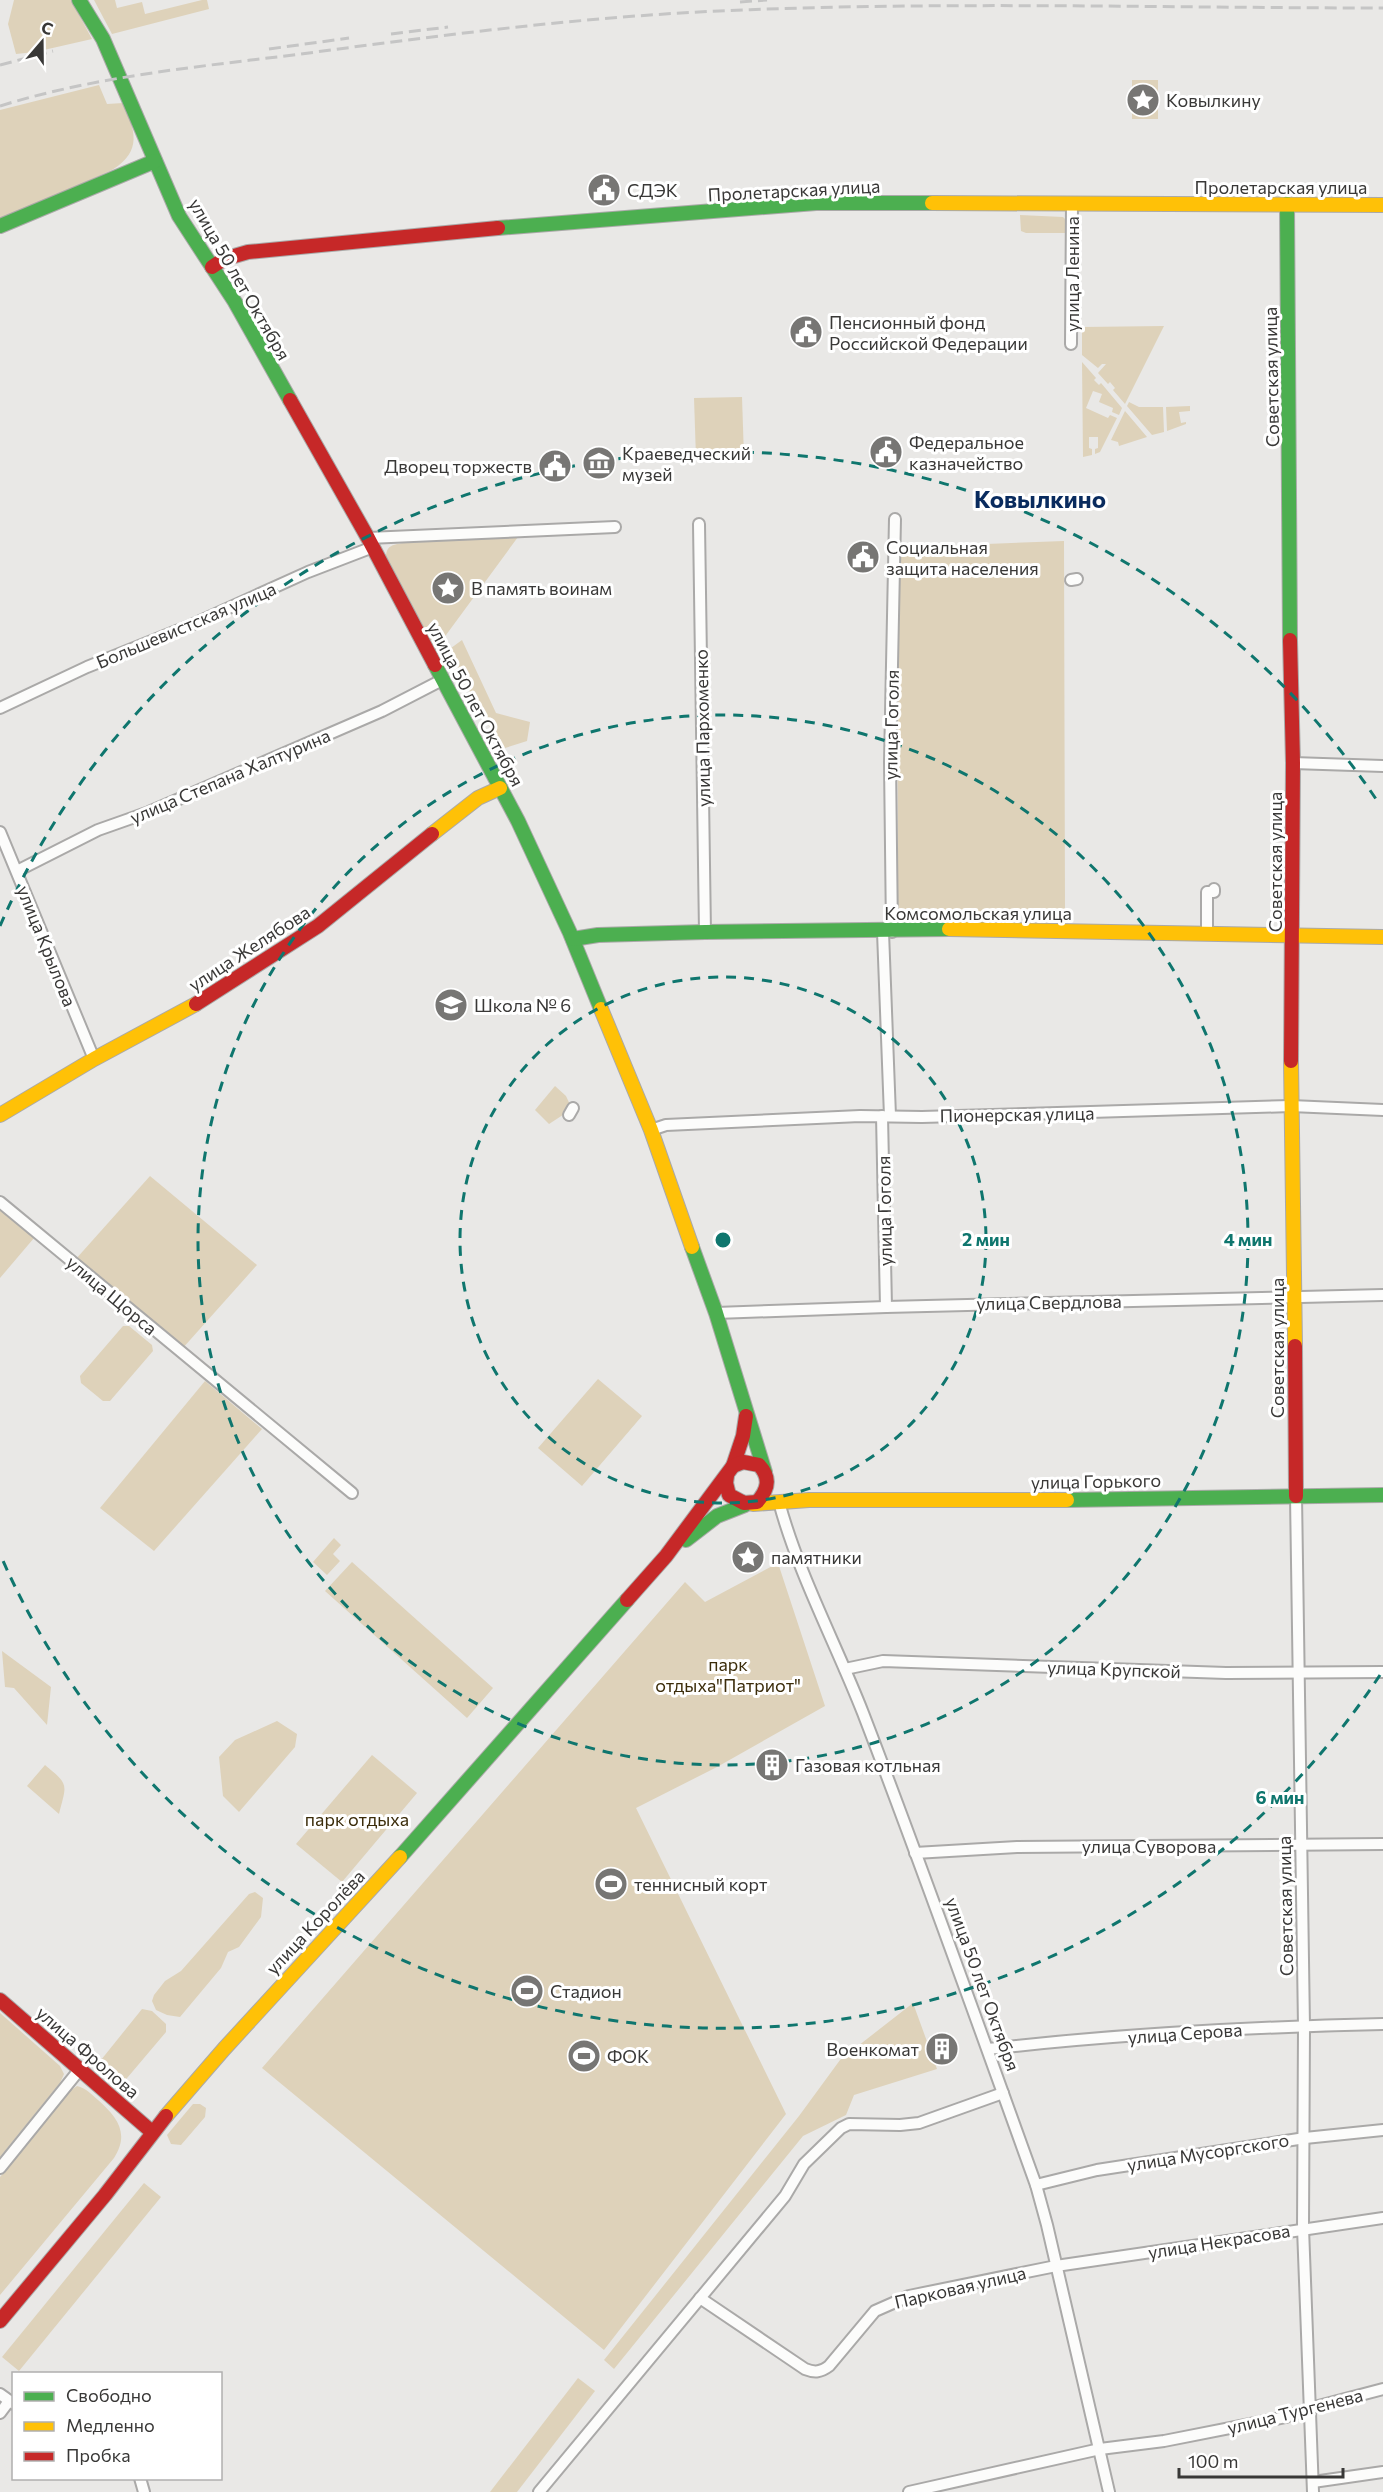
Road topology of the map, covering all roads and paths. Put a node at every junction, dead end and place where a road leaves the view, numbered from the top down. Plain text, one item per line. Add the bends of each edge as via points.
1 (79, 0) edge
2 (155, 161) junction
3 (1072, 204) junction
4 (1287, 204) junction
5 (1383, 205) edge
6 (0, 226) edge
7 (212, 267) junction
8 (1071, 344) dead end
9 (895, 519) dead end
10 (699, 524) dead end
11 (615, 527) dead end
12 (370, 543) junction
13 (442, 680) junction
14 (0, 708) edge
15 (1293, 763) junction
16 (1383, 766) edge
17 (500, 788) junction
18 (0, 832) edge
19 (17, 871) junction
20 (1214, 889) dead end
21 (705, 932) junction
22 (887, 932) junction
23 (1207, 932) junction
24 (1292, 935) junction
25 (1383, 937) edge
26 (573, 939) junction
27 (94, 1059) junction
28 (1291, 1106) junction
29 (1383, 1110) edge
30 (0, 1115) edge
31 (886, 1116) junction
32 (651, 1130) junction
33 (0, 1202) edge
34 (1383, 1295) edge
35 (1295, 1296) junction
36 (886, 1307) junction
37 (716, 1313) junction
38 (746, 1408) junction
39 (730, 1471) junction
40 (766, 1475) junction
41 (352, 1493) dead end
42 (1383, 1495) edge
43 (1296, 1496) junction
44 (809, 1500) junction
45 (779, 1502) junction
46 (748, 1504) junction
47 (666, 1556) junction
48 (845, 1669) junction
49 (1383, 1672) edge
50 (1300, 1674) junction
51 (1383, 1844) edge
52 (1302, 1846) junction
53 (915, 1853) junction
54 (0, 2000) edge
55 (1383, 2024) edge
56 (1304, 2026) junction
57 (988, 2049) junction
58 (80, 2069) junction
59 (1003, 2093) junction
60 (1383, 2130) edge
61 (152, 2132) junction
62 (1305, 2138) junction
63 (0, 2168) edge
64 (1036, 2184) junction
65 (1383, 2218) edge
66 (1303, 2228) junction
67 (1056, 2266) junction
68 (700, 2298) junction
69 (0, 2320) edge
70 (1383, 2389) edge
71 (8, 2400) edge
72 (1311, 2408) junction
73 (0, 2413) edge
74 (1100, 2449) junction
75 (1383, 2472) edge
76 (1313, 2487) edge
77 (539, 2492) edge
78 (909, 2492) edge
79 (1109, 2492) edge

1 - 2 street, улица 50 лет Октября via 107,49
2 - 6 street
2 - 7 street, улица 50 лет Октября via 180,216
3 - 4 street, Пролетарская улица
3 - 7 street, Пролетарская улица via 816,203 260,251 238,254
3 - 8 street, улица Ленина
4 - 5 street, Пролетарская улица
4 - 15 street, Советская улица
7 - 12 street, улица 50 лет Октября
9 - 22 street, улица Гоголя
10 - 21 street, улица Пархоменко
11 - 12 street, Большевистская улица
12 - 13 street, улица 50 лет Октября
12 - 14 street, Большевистская улица
13 - 17 street, улица 50 лет Октября
13 - 19 street, улица Степана Халтурина via 382,711 98,830
15 - 16 street
15 - 24 street, Советская улица
17 - 26 street, улица 50 лет Октября
17 - 27 street, улица Желябова via 478,798 290,945 204,1000
18 - 19 street, улица Крылова
19 - 27 street, улица Крылова
20 - 23 street via 1207,892
21 - 22 street, Комсомольская улица
21 - 26 street, Комсомольская улица
22 - 23 street, Комсомольская улица
22 - 31 street, улица Гоголя
23 - 24 street, Комсомольская улица
24 - 25 street, Комсомольская улица
24 - 28 street, Советская улица
26 - 32 street, улица 50 лет Октября
27 - 30 street, улица Желябова
28 - 29 street, Пионерская улица
28 - 31 street, Пионерская улица
28 - 35 street, Советская улица
31 - 32 street, Пионерская улица via 677,1125
31 - 36 street, улица Гоголя
32 - 37 street, улица 50 лет Октября
33 - 41 street, улица Щорса
34 - 35 street, улица Свердлова
35 - 36 street, улица Свердлова
35 - 43 street, Советская улица
36 - 37 street, улица Свердлова
37 - 38 street, улица 50 лет Октября
38 - 39 street, улица 50 лет Октября via 746,1423
38 - 40 street, улица 50 лет Октября
39 - 40 street via 738,1462 750,1462 761,1467
39 - 46 street via 726,1486 730,1496
39 - 47 street, улица Королёва
40 - 44 street, улица Горького via 781,1494
40 - 46 street via 765,1495
42 - 43 street, улица Горького
43 - 44 street, улица Горького
43 - 50 street, Советская улица
44 - 45 street, улица Горького
45 - 46 street, улица Горького
45 - 48 street, улица 50 лет Октября via 786,1530
46 - 47 street, улица Королёва via 710,1521
47 - 61 street, улица Королёва via 447,1806
48 - 50 street, улица Крупской via 883,1661
48 - 53 street, улица 50 лет Октября
49 - 50 street, улица Крупской
50 - 52 street, Советская улица
51 - 52 street, улица Суворова
52 - 53 street, улица Суворова via 1017,1847
52 - 56 street, Советская улица
53 - 57 street, улица 50 лет Октября
54 - 58 street, улица Фролова
55 - 56 street, улица Серова
56 - 57 street, улица Серова
56 - 62 street, Советская улица
57 - 59 street, улица 50 лет Октября
58 - 61 street, улица Фролова
58 - 63 street
59 - 64 street, улица 50 лет Октября
59 - 68 street via 919,2123 849,2124 841,2128 804,2164 785,2196
60 - 62 street, улица Мусоргского
61 - 69 street, улица Королёва via 105,2195
62 - 64 street, улица Мусоргского via 1097,2170
62 - 66 street, Советская улица
64 - 67 street, улица 50 лет Октября
65 - 66 street, улица Некрасова
66 - 67 street, улица Некрасова
66 - 72 street, Советская улица
67 - 68 street, Парковая улица via 896,2300 875,2311 829,2366 813,2372
67 - 74 street, улица 50 лет Октября
68 - 77 street
70 - 72 street, улица Тургенева
71 - 73 street
72 - 74 street, улица Тургенева via 1286,2417 1164,2441
72 - 76 street, Советская улица
74 - 78 street, улица Тургенева
74 - 79 street, улица 50 лет Октября
75 - 76 street

